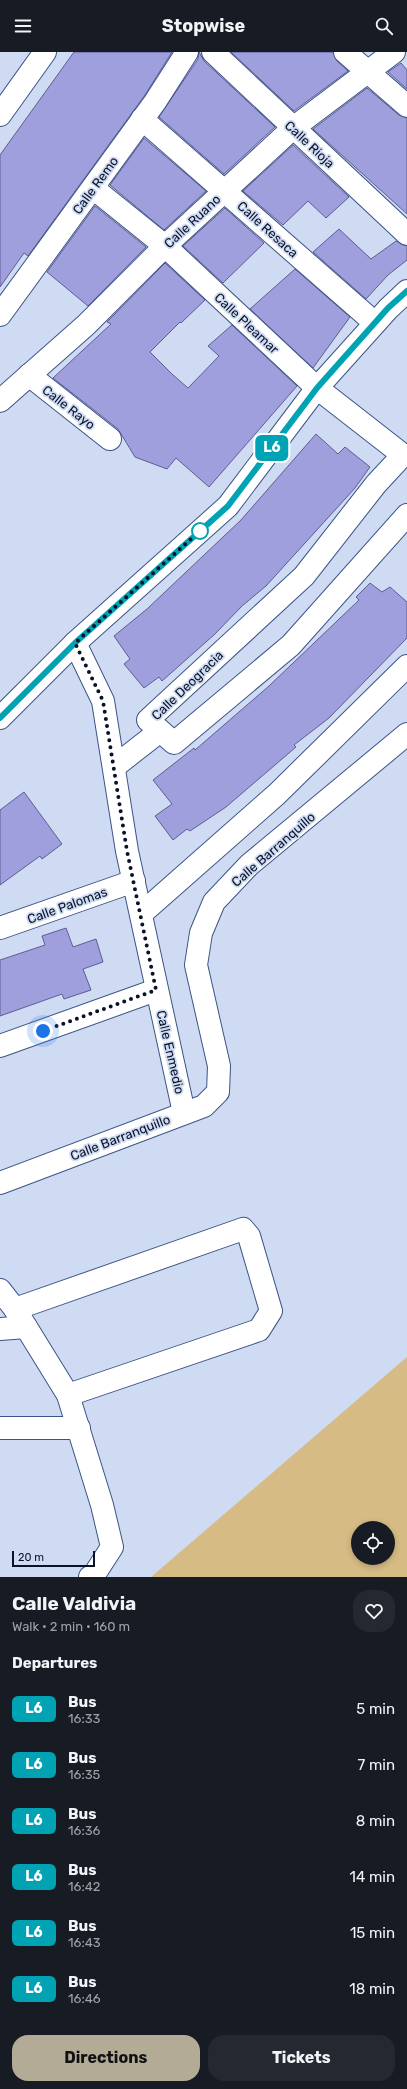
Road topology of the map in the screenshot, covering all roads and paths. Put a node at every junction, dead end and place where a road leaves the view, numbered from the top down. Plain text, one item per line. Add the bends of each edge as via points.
1 (46, 52) edge
2 (187, 52) edge
3 (213, 52) edge
4 (345, 52) edge
5 (394, 52) edge
6 (368, 72) junction
7 (407, 106) edge
8 (0, 115) edge
9 (142, 119) junction
10 (293, 128) junction
11 (93, 188) junction
12 (225, 190) junction
13 (407, 234) edge
14 (164, 246) junction
15 (407, 291) edge
16 (0, 315) edge
17 (374, 324) junction
18 (29, 376) junction
19 (317, 388) junction
20 (0, 401) edge
21 (110, 439) dead end
22 (403, 455) joint
23 (407, 514) edge
24 (75, 643) junction
25 (407, 666) edge
26 (0, 718) edge
27 (160, 731) junction
28 (407, 734) edge
29 (114, 767) junction
30 (134, 881) junction
31 (141, 914) junction
32 (0, 928) edge
33 (156, 990) junction
34 (0, 1046) edge
35 (184, 1113) junction
36 (0, 1183) edge
37 (0, 1290) edge
38 (20, 1318) junction
39 (0, 1329) edge
40 (68, 1395) junction
41 (0, 1428) edge
42 (79, 1428) junction
43 (90, 1577) edge

1 - 8 street
2 - 9 street, Calle Remo
3 - 10 street, Calle Rioja
4 - 6 street
5 - 6 street, Calle Ruano
6 - 7 street
6 - 10 street, Calle Ruano
9 - 11 street, Calle Remo
9 - 12 street, Calle Resaca
10 - 12 street, Calle Ruano
10 - 13 street, Calle Rioja
11 - 14 street, Calle Pleamar
11 - 16 street, Calle Remo
12 - 14 street, Calle Ruano
12 - 17 street, Calle Resaca
14 - 18 street, Calle Ruano via 86,324
14 - 19 street, Calle Pleamar
15 - 17 street
17 - 19 street
18 - 20 street, Calle Ruano
18 - 21 street, Calle Rayo
19 - 22 street, Calle Pleamar
19 - 24 street via 228,506
22 - 27 street, Calle Deogracia via 376,484 304,576 148,720
23 - 27 street, Calle Deogracia via 291,645 174,743
24 - 26 street
24 - 29 street, Calle Enmedio via 103,701
25 - 31 street via 277,794
27 - 29 street
28 - 35 street, Calle Barranquillo via 249,866 214,902 200,933 196,965 219,1066 218,1092 204,1106
29 - 30 street, Calle Enmedio
30 - 31 street, Calle Enmedio
30 - 32 street, Calle Palomas
31 - 33 street, Calle Enmedio
33 - 34 street
33 - 35 street, Calle Enmedio
35 - 36 street, Calle Barranquillo
37 - 38 street
38 - 39 street
38 - 40 street
38 - 40 street via 243,1229 249,1236 271,1311 259,1330
40 - 42 street
41 - 42 street
42 - 43 street via 112,1547 94,1575

